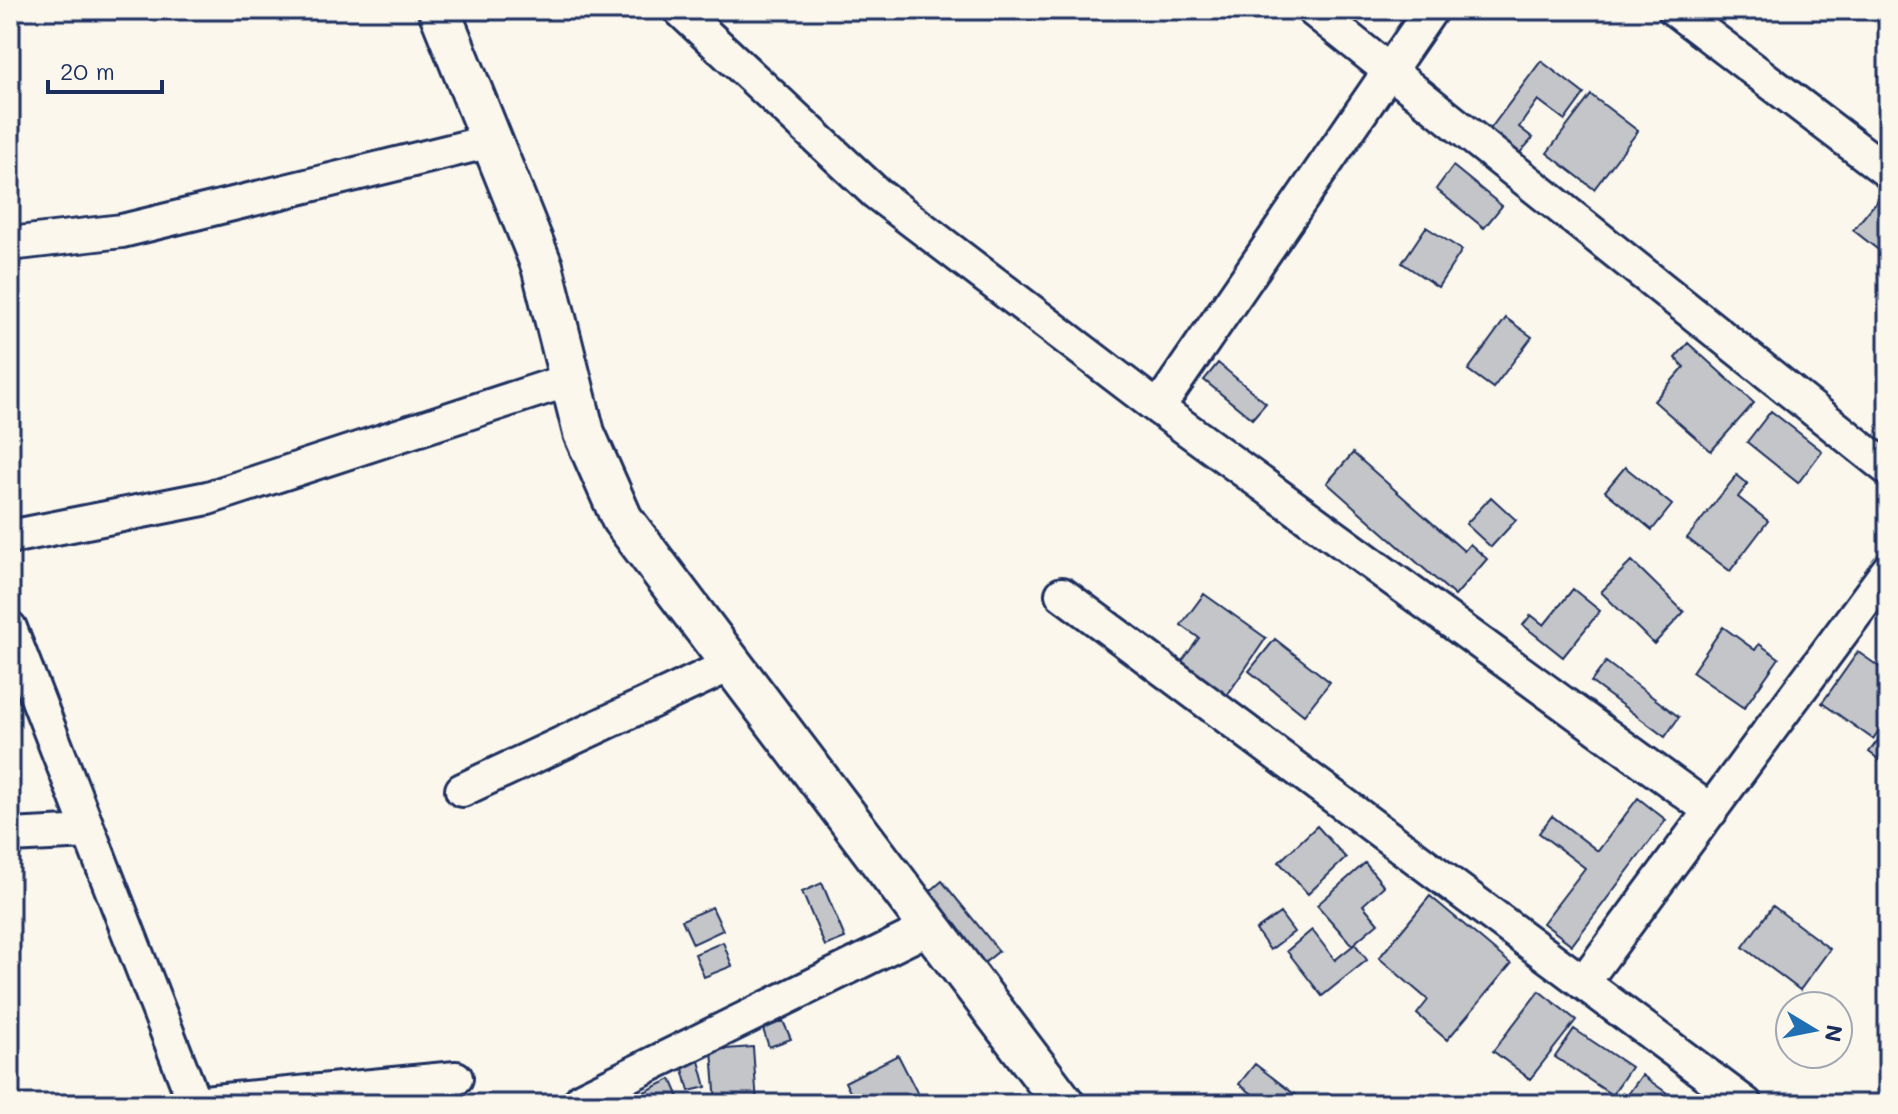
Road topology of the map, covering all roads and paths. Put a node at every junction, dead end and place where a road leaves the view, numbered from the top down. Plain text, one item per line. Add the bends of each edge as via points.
1 (439, 10) edge
2 (680, 10) edge
3 (1313, 10) edge
4 (1431, 10) edge
5 (1675, 10) edge
6 (1391, 69) junction
7 (491, 141) junction
8 (1888, 172) edge
9 (10, 244) edge
10 (569, 380) junction
11 (1158, 408) junction
12 (1888, 469) edge
13 (10, 537) edge
14 (1888, 570) edge
15 (1062, 594) dead end
16 (10, 628) edge
17 (732, 664) junction
18 (462, 790) dead end
19 (1711, 811) junction
20 (89, 832) junction
21 (10, 836) edge
22 (929, 928) junction
23 (1583, 983) junction
24 (456, 1078) dead end
25 (191, 1103) edge
26 (578, 1104) edge
27 (1064, 1104) edge
28 (1746, 1104) edge

1 - 7 street
2 - 11 street via 876,193
3 - 6 street
4 - 6 street
5 - 8 street
6 - 11 street
6 - 12 street
7 - 9 street via 122,231
7 - 10 street via 542,266
10 - 13 street via 208,498
10 - 17 street via 584,433 622,519
11 - 19 street
14 - 19 street
15 - 23 street
16 - 20 street
17 - 18 street
17 - 22 street
19 - 23 street
20 - 21 street
20 - 25 street
22 - 26 street
22 - 27 street
23 - 28 street
24 - 25 street

